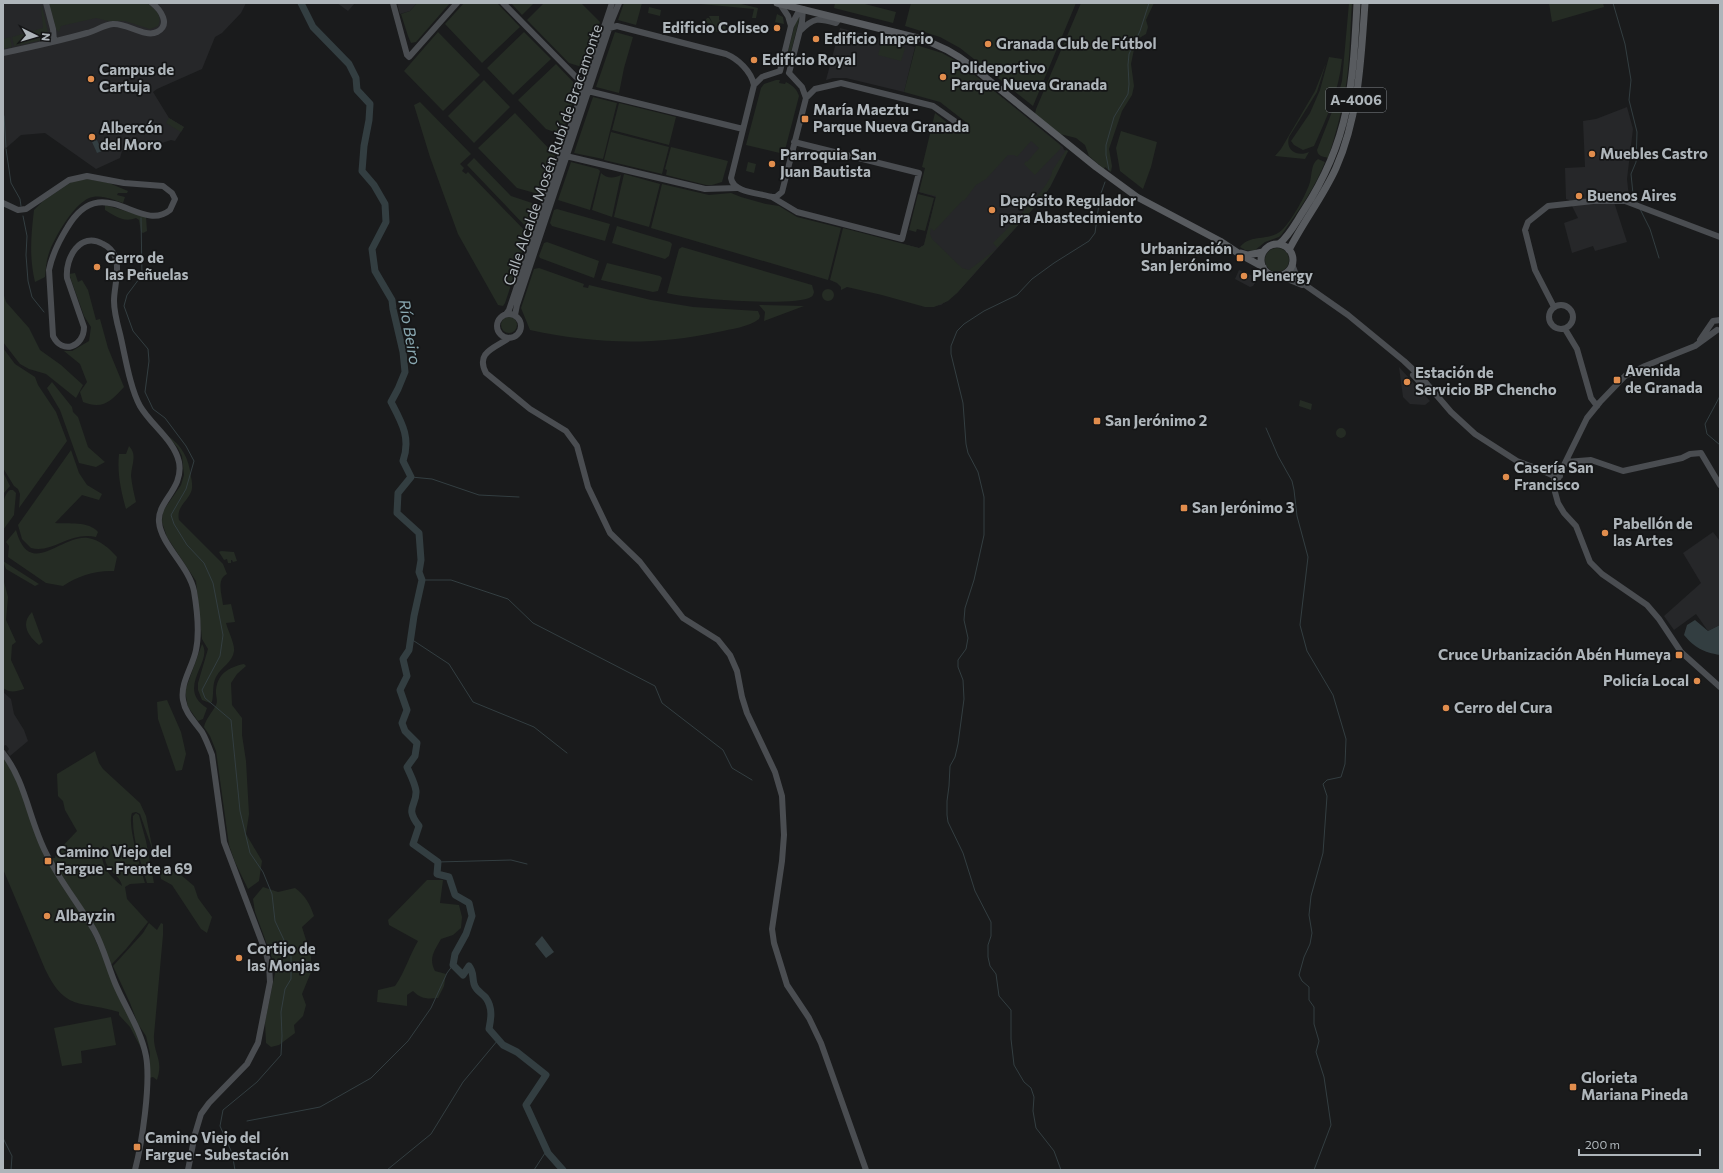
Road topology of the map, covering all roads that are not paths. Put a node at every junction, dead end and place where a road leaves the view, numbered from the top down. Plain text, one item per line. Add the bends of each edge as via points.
1 (46, 3) edge
2 (153, 3) edge
3 (393, 3) edge
4 (457, 3) edge
5 (503, 3) edge
6 (612, 3) edge
7 (619, 3) edge
8 (779, 3) edge
9 (1357, 3) edge
10 (1364, 3) edge
11 (801, 9) junction
12 (839, 19) junction
13 (612, 20) junction
14 (617, 26) junction
15 (791, 26) junction
16 (609, 28) junction
17 (800, 31) junction
18 (54, 41) junction
19 (404, 43) junction
20 (417, 48) junction
21 (3, 53) edge
22 (781, 68) junction
23 (790, 70) junction
24 (750, 73) junction
25 (762, 77) junction
26 (585, 84) junction
27 (754, 84) junction
28 (802, 87) junction
29 (814, 89) junction
30 (588, 91) junction
31 (806, 98) junction
32 (963, 127) dead end
33 (743, 129) junction
34 (794, 142) junction
35 (566, 156) junction
36 (731, 178) junction
37 (720, 188) junction
38 (737, 188) junction
39 (782, 192) junction
40 (772, 197) junction
41 (3, 203) edge
42 (787, 205) junction
43 (1720, 237) edge
44 (1279, 244) junction
45 (1289, 250) junction
46 (1263, 252) junction
47 (1239, 253) junction
48 (1292, 264) junction
49 (1263, 267) junction
50 (1280, 276) junction
51 (1303, 285) junction
52 (1554, 307) junction
53 (506, 314) junction
54 (515, 315) junction
55 (1720, 320) edge
56 (1712, 324) junction
57 (1567, 328) junction
58 (1719, 330) edge
59 (498, 332) junction
60 (509, 338) junction
61 (496, 346) junction
62 (1695, 346) junction
63 (1598, 404) junction
64 (1569, 454) junction
65 (1566, 462) junction
66 (1557, 473) junction
67 (1720, 485) edge
68 (1720, 687) edge
69 (3, 753) edge
70 (134, 1170) edge
71 (188, 1170) edge
72 (866, 1170) edge

1 - 18 street
2 - 18 street via 164,18 162,27 156,33 146,33 125,25 112,24 89,33
3 - 19 street
4 - 20 street
5 - 26 street via 576,78
6 - 26 street, Calle Alcalde Mosén Rubí de Bracamonte
7 - 13 street, Calle Alcalde Mosén Rubí de Bracamonte
8 - 11 main road
8 - 15 street
9 - 44 main road, A-4006 via 1352,86 1340,137 1322,181 1288,235
10 - 45 main road, A-4006 via 1359,87 1346,142 1328,184
11 - 12 main road
11 - 15 street
11 - 17 street
12 - 17 street via 836,23 813,20
12 - 47 main road via 932,42 952,52 1113,180 1148,204
13 - 14 street
13 - 16 street, Calle Alcalde Mosén Rubí de Bracamonte
14 - 16 street
14 - 24 street via 726,54
15 - 22 street
16 - 30 street, Calle Alcalde Mosén Rubí de Bracamonte
17 - 23 street
18 - 21 street
19 - 20 street via 410,48
19 - 20 street via 409,57
22 - 23 street via 787,64
22 - 23 street via 784,75
22 - 25 street
23 - 28 street
24 - 25 street
24 - 27 street
25 - 27 street
26 - 53 street, Calle Alcalde Mosén Rubí de Bracamonte
27 - 33 street
28 - 29 street
28 - 31 street
29 - 31 street
29 - 32 street via 841,83 924,103 940,109
30 - 33 street
30 - 35 street, Calle Alcalde Mosén Rubí de Bracamonte
31 - 34 street
33 - 36 street
34 - 39 street
34 - 42 street via 919,173 903,235 797,212
35 - 37 street via 705,189
35 - 54 street, Calle Alcalde Mosén Rubí de Bracamonte
36 - 37 street
36 - 38 street
37 - 38 street
38 - 40 street
39 - 40 street
39 - 42 street
40 - 42 street
41 - 71 street via 18,210 26,209 69,180 87,176 124,183 163,186 172,193 174,199 170,210 160,215 145,214 104,202 84,207 62,236 49,270 53,336 60,344 71,346 82,339 84,327 67,278 68,259 77,247 91,241 104,244 115,256 118,271 114,308 136,397 144,412 172,446 178,461 177,483 158,520 165,538 188,574 194,591 198,640 185,682 183,700 212,754 224,842 269,965 270,982 254,1052 238,1075 209,1103 198,1120
43 - 52 street via 1625,201 1593,201 1548,206 1528,222 1525,233 1535,270
44 - 45 main road
44 - 46 main road via 1270,246
45 - 48 main road via 1293,259
46 - 47 main road via 1248,255
46 - 49 main road
47 - 49 main road
48 - 50 main road via 1288,272
48 - 51 street via 1295,276
49 - 50 main road via 1271,275
50 - 51 street
51 - 66 street via 1348,315 1399,358 1428,391 1485,442 1517,461 1540,470
52 - 57 street via 1549,314 1549,322 1556,329
52 - 57 street via 1562,305 1570,310 1573,317
53 - 54 street
53 - 59 street via 498,320
54 - 60 street via 521,323 520,331 516,336
55 - 56 street via 1715,320
56 - 58 street via 1713,328
56 - 62 street
57 - 63 street via 1580,347
58 - 62 street
59 - 60 street
59 - 61 street
60 - 61 street
61 - 72 street via 489,350 483,359 482,366 486,373 530,409 563,428 577,446 588,487 610,533 640,562 680,614 688,622 718,640 734,663 744,704 775,772 782,796 784,835 772,929 774,943 787,985 810,1018 821,1043
62 - 63 street via 1625,376
63 - 64 street via 1587,418
64 - 65 street
64 - 66 street
65 - 66 street
65 - 67 street via 1591,460 1623,471 1701,453
66 - 68 street via 1556,498 1560,508 1576,526 1590,562 1602,574 1647,605 1659,618 1681,652
69 - 70 street via 22,787 46,853 95,931 146,1056 147,1079

